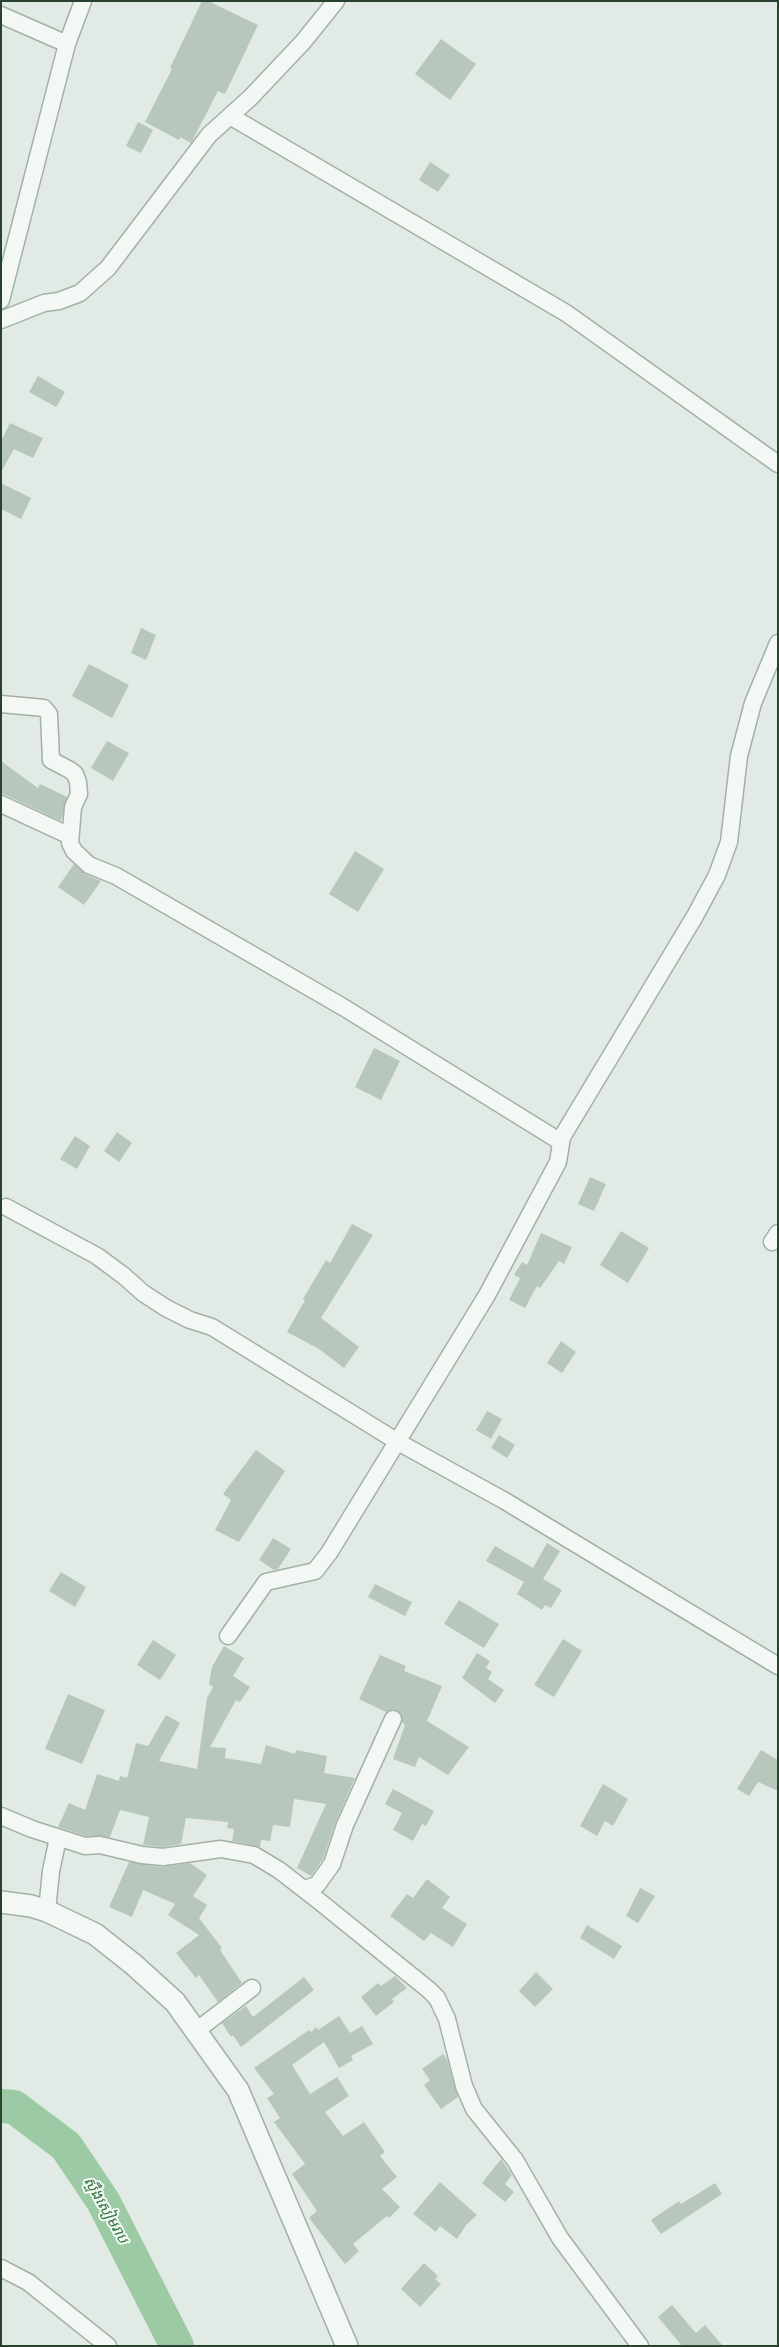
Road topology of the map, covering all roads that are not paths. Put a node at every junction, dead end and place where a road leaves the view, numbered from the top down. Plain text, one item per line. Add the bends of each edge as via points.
1 (83, 1) edge
2 (336, 1) edge
3 (1, 15) edge
4 (67, 44) junction
5 (230, 116) junction
6 (1, 300) edge
7 (1, 320) edge
8 (778, 464) edge
9 (778, 643) edge
10 (1, 704) edge
11 (1, 804) edge
12 (70, 836) junction
13 (560, 1142) junction
14 (6, 1207) dead end
15 (398, 1442) junction
16 (228, 1636) dead end
17 (778, 1666) edge
18 (393, 1719) dead end
19 (1, 1816) edge
20 (58, 1838) junction
21 (304, 1889) junction
22 (1, 1902) edge
23 (47, 1911) junction
24 (252, 1988) dead end
25 (196, 2031) junction
26 (1, 2268) edge
27 (108, 2346) edge
28 (347, 2346) edge
29 (640, 2346) edge

1 - 4 street
2 - 5 street via 303,42
3 - 4 street
4 - 6 street
5 - 7 street via 209,135 108,268 80,293
5 - 8 street via 566,313
9 - 13 street via 753,703 741,748 729,842 717,875
10 - 12 street via 44,708 50,714 51,760 75,774 78,782 79,794 73,807
11 - 12 street
12 - 13 street via 74,851 89,865 116,876 335,1002
13 - 15 street via 558,1162 487,1295
14 - 15 street via 97,1256 166,1308 212,1327
15 - 16 street via 315,1571 266,1582
15 - 17 street via 505,1501
18 - 21 street via 345,1825 332,1864 317,1885
19 - 20 street
20 - 21 street via 86,1846 100,1845 163,1857 221,1849 254,1855
20 - 23 street
21 - 29 street via 437,1998 447,2019 464,2086 474,2109 515,2160 560,2238
22 - 23 street
23 - 25 street via 95,1934 133,1964 176,2002
24 - 25 street
25 - 28 street via 238,2090
26 - 27 street via 28,2282

